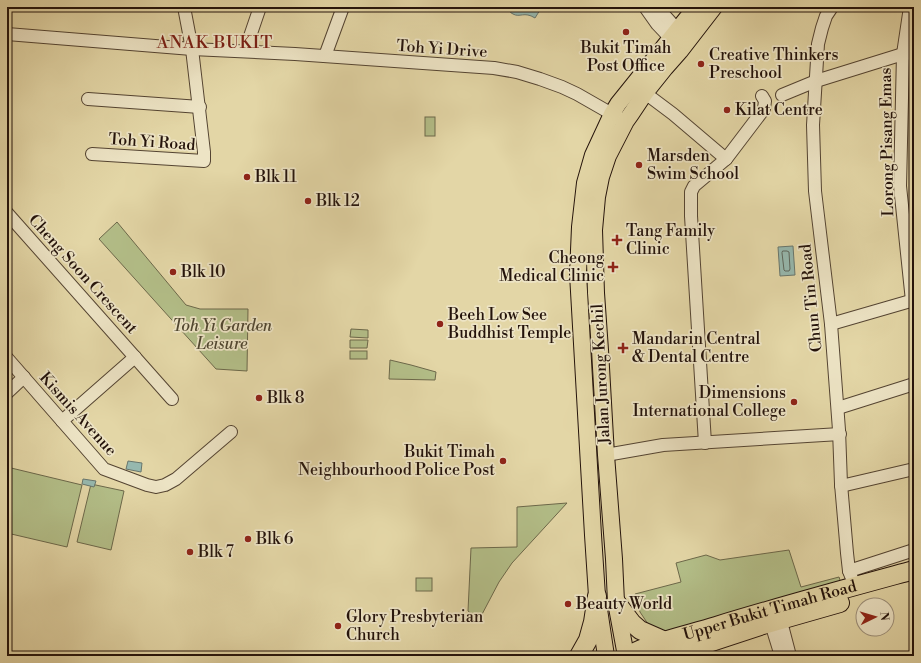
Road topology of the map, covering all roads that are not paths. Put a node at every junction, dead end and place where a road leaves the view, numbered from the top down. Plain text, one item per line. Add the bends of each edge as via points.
1 (184, 7) edge
2 (260, 7) edge
3 (343, 7) edge
4 (644, 7) edge
5 (657, 7) edge
6 (696, 7) edge
7 (714, 7) edge
8 (832, 7) edge
9 (910, 7) edge
10 (7, 34) edge
11 (679, 40) junction
12 (192, 49) junction
13 (245, 52) junction
14 (908, 53) edge
15 (325, 56) junction
16 (816, 81) junction
17 (645, 92) junction
18 (782, 95) dead end
19 (762, 96) dead end
20 (88, 99) dead end
21 (200, 107) junction
22 (619, 118) junction
23 (92, 154) dead end
24 (726, 159) junction
25 (7, 213) edge
26 (913, 300) edge
27 (831, 324) junction
28 (135, 357) junction
29 (7, 358) edge
30 (24, 377) junction
31 (914, 384) edge
32 (7, 393) edge
33 (172, 399) dead end
34 (838, 408) junction
35 (62, 421) junction
36 (231, 432) dead end
37 (840, 434) junction
38 (705, 443) junction
39 (606, 455) junction
40 (914, 469) edge
41 (841, 486) junction
42 (914, 550) edge
43 (914, 570) edge
44 (852, 578) junction
45 (914, 582) edge
46 (597, 596) junction
47 (616, 602) junction
48 (774, 615) junction
49 (670, 652) edge
50 (579, 656) edge
51 (606, 656) edge
52 (626, 656) edge
53 (781, 656) edge
54 (790, 656) edge

1 - 12 street, Toh Yi Road
2 - 13 street
3 - 15 street
4 - 11 street via 657,24
5 - 11 street
6 - 11 main road, Jalan Jurong Kechil
7 - 11 main road, Jalan Jurong Kechil
8 - 16 street, Chun Tin Road via 826,16 818,44
9 - 14 street, Lorong Pisang Emas
10 - 12 street, Toh Yi Drive
11 - 17 main road, Jalan Jurong Kechil via 665,68
11 - 22 main road, Jalan Jurong Kechil via 635,82 618,104
12 - 13 street, Toh Yi Drive
12 - 21 street, Toh Yi Road
13 - 15 street, Toh Yi Drive
14 - 16 street
14 - 26 street, Lorong Pisang Emas via 900,186
15 - 22 street, Toh Yi Drive via 494,68 517,72 562,87
16 - 18 street
16 - 27 street, Chun Tin Road via 813,125 815,191
17 - 22 main road, Jalan Jurong Kechil via 632,114
17 - 24 street
19 - 24 street via 765,101 764,109
20 - 21 street
21 - 23 street, Toh Yi Road via 205,159 203,162
22 - 39 main road, Jalan Jurong Kechil via 601,177 594,230
22 - 46 main road, Jalan Jurong Kechil via 593,154 585,183 580,227 578,274
24 - 38 street via 690,192
25 - 28 street, Cheng Soon Crescent
26 - 27 street
27 - 34 street, Chun Tin Road
28 - 33 street, Cheng Soon Crescent
28 - 35 street, Cheng Soon Crescent
29 - 30 street, Kismis Avenue
30 - 32 street, Kismis Avenue
30 - 35 street, Kismis Avenue
31 - 34 street
34 - 37 street, Chun Tin Road
35 - 36 street, Kismis Avenue via 104,469 156,487 165,486 176,479
37 - 38 street
37 - 41 street, Chun Tin Road
38 - 39 street via 663,445
39 - 47 main road, Jalan Jurong Kechil
40 - 41 street
41 - 44 street, Chun Tin Road
42 - 44 street
43 - 44 highway, Upper Bukit Timah Road
44 - 48 highway, Upper Bukit Timah Road
45 - 48 highway, Upper Bukit Timah Road
46 - 50 highway via 588,640
46 - 51 main road, Jalan Jurong Kechil
47 - 49 highway via 632,623
47 - 52 main road, Jalan Jurong Kechil
48 - 49 highway, Upper Bukit Timah Road
48 - 53 street
48 - 54 street
49 - 52 highway, Upper Bukit Timah Road via 636,651

